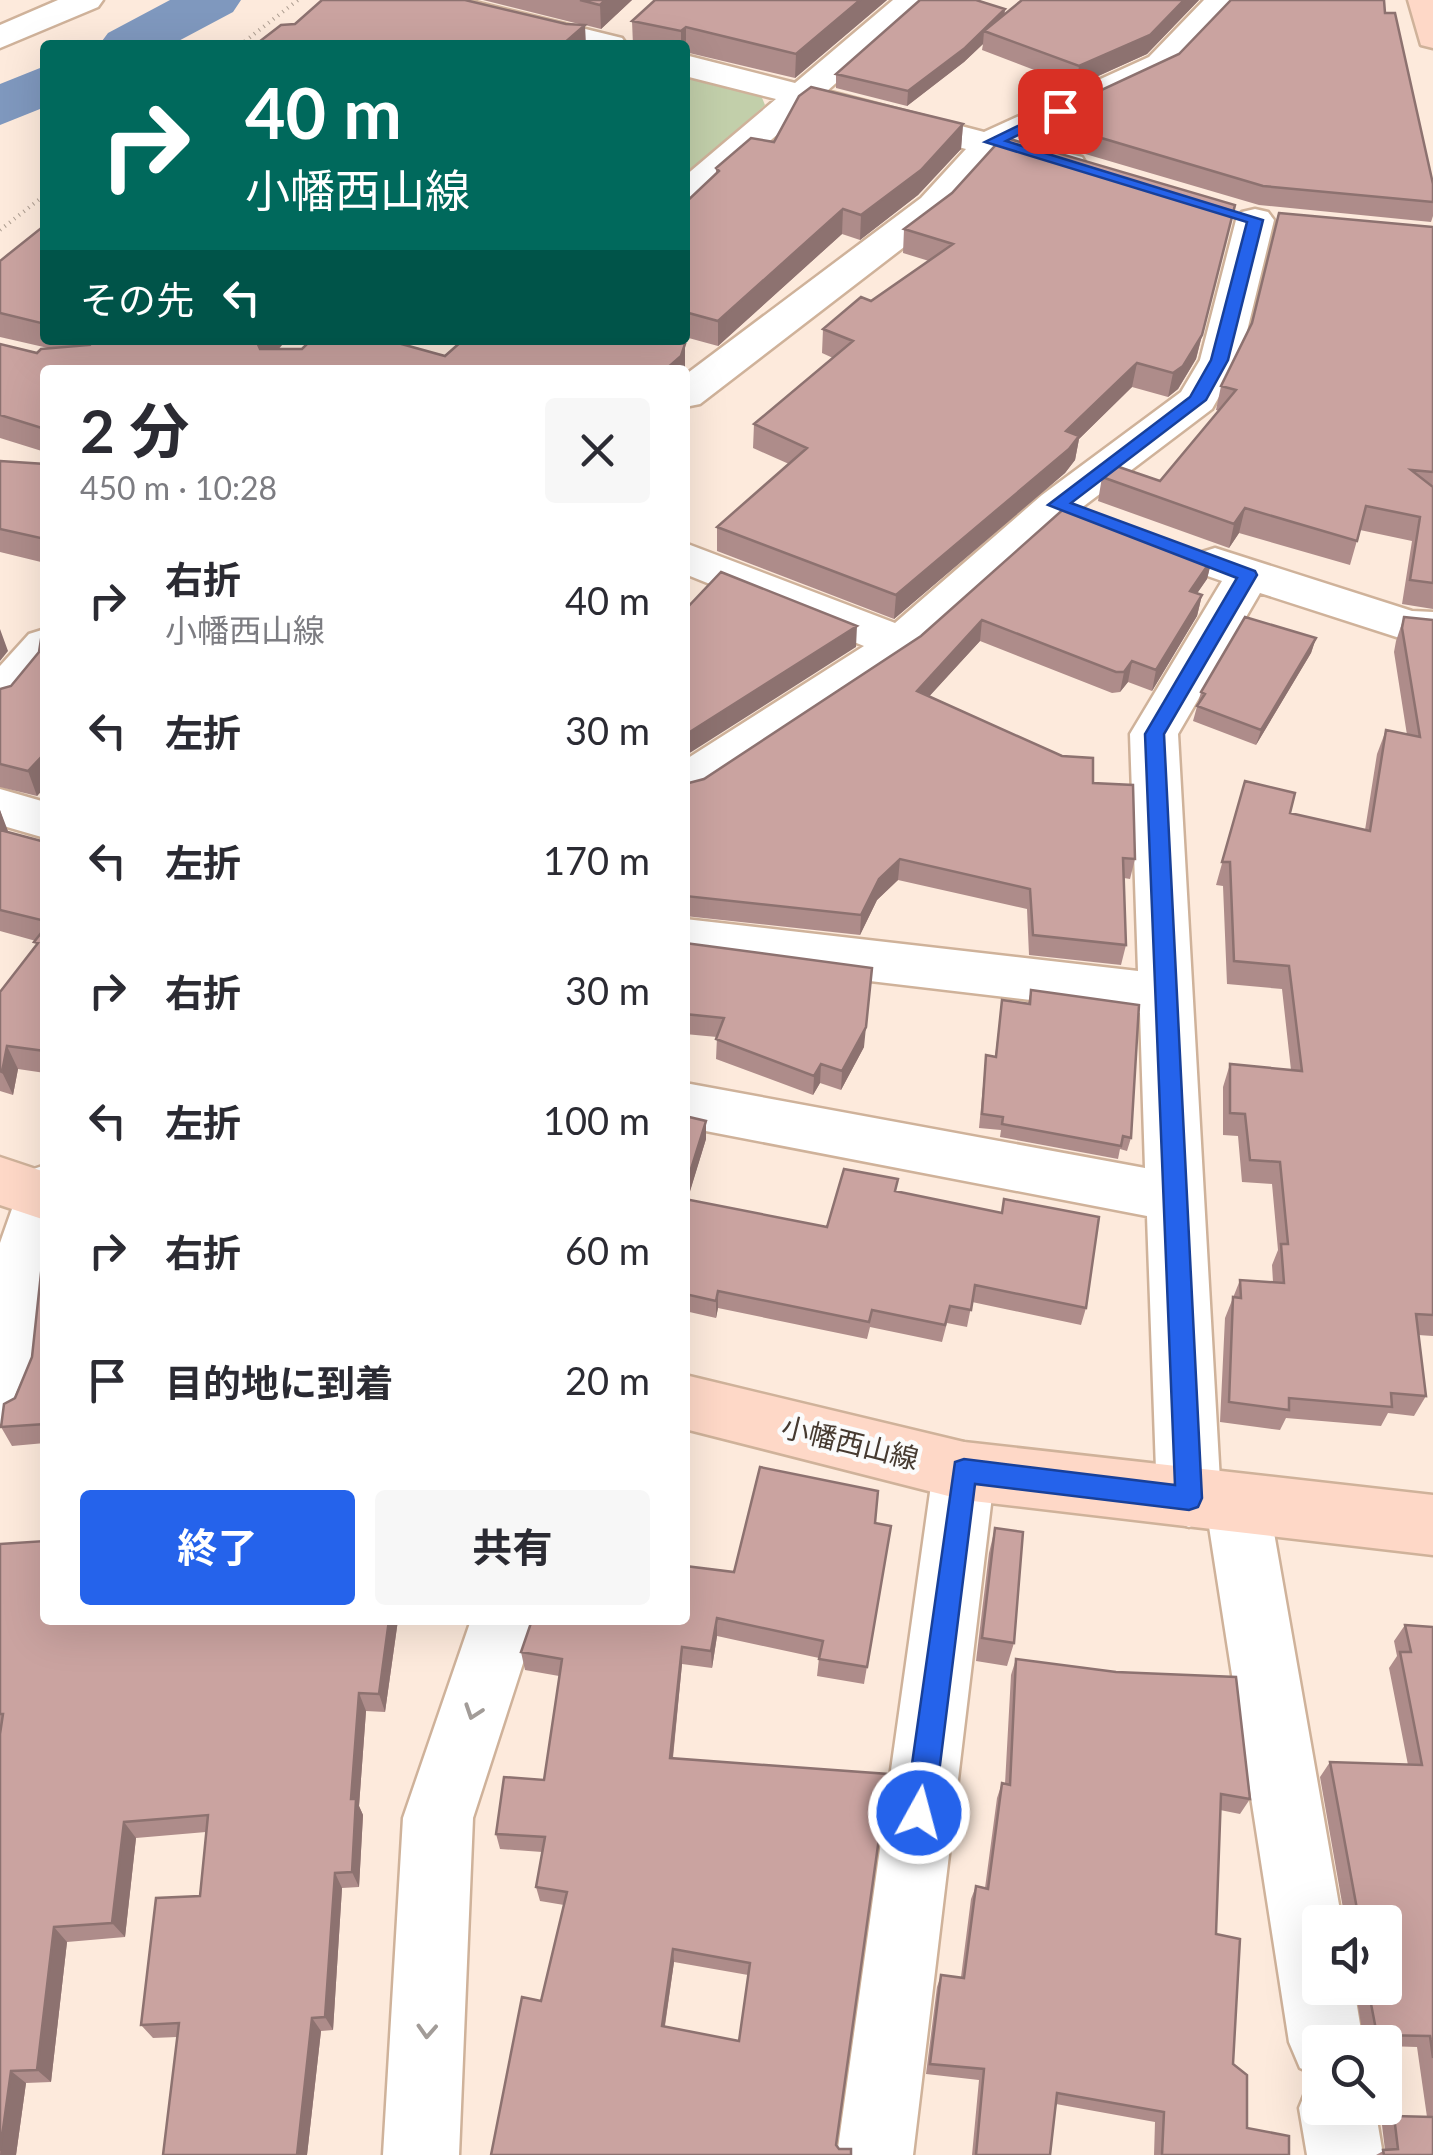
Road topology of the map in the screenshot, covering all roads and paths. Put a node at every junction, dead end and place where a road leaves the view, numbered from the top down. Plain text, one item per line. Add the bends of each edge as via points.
1 (86, 0) edge
2 (298, 0) edge
3 (426, 0) edge
4 (913, 0) edge
5 (1223, 0) edge
6 (1425, 0) edge
7 (0, 38) edge
8 (1433, 38) edge
9 (615, 39) edge
10 (246, 40) edge
11 (690, 66) edge
12 (798, 95) junction
13 (992, 142) junction
14 (1105, 175) edge
15 (690, 192) edge
16 (40, 199) edge
17 (1256, 217) dead end
18 (0, 230) edge
19 (673, 350) edge
20 (723, 364) junction
21 (690, 391) edge
22 (1057, 505) junction
23 (1109, 524) edge
24 (1178, 550) edge
25 (690, 559) edge
26 (1248, 575) junction
27 (1433, 627) edge
28 (901, 643) junction
29 (40, 651) edge
30 (0, 697) edge
31 (690, 781) edge
32 (0, 808) edge
33 (40, 819) edge
34 (690, 940) edge
35 (1166, 995) junction
36 (690, 1106) edge
37 (33, 1190) edge
38 (1175, 1197) junction
39 (0, 1397) edge
40 (690, 1403) edge
41 (964, 1471) junction
42 (1213, 1501) junction
43 (1433, 1525) edge
44 (502, 1625) edge
45 (1322, 2025) edge
46 (1340, 2125) edge
47 (421, 2155) edge
48 (875, 2155) edge
49 (1345, 2155) edge

1 - 7 street
2 - 10 path
3 - 9 street
4 - 12 street
5 - 13 street via 1161,64
6 - 8 street
11 - 12 street
12 - 13 street
12 - 15 street
13 - 14 street
13 - 20 street via 934,206
16 - 18 path
17 - 22 street via 1220,360 1197,400
19 - 20 street
20 - 21 street
22 - 23 street
22 - 28 street
24 - 26 street
25 - 28 street
26 - 27 street via 1409,626
26 - 35 street via 1154,734
28 - 31 street
29 - 30 street
32 - 33 street
34 - 35 street
35 - 38 street
36 - 38 street
37 - 39 street
38 - 42 street
40 - 41 street, 小幡西山線
41 - 42 street, 小幡西山線
41 - 48 street
42 - 43 street, 小幡西山線
42 - 45 street
44 -> 47 street via 438,1818
46 - 49 street

